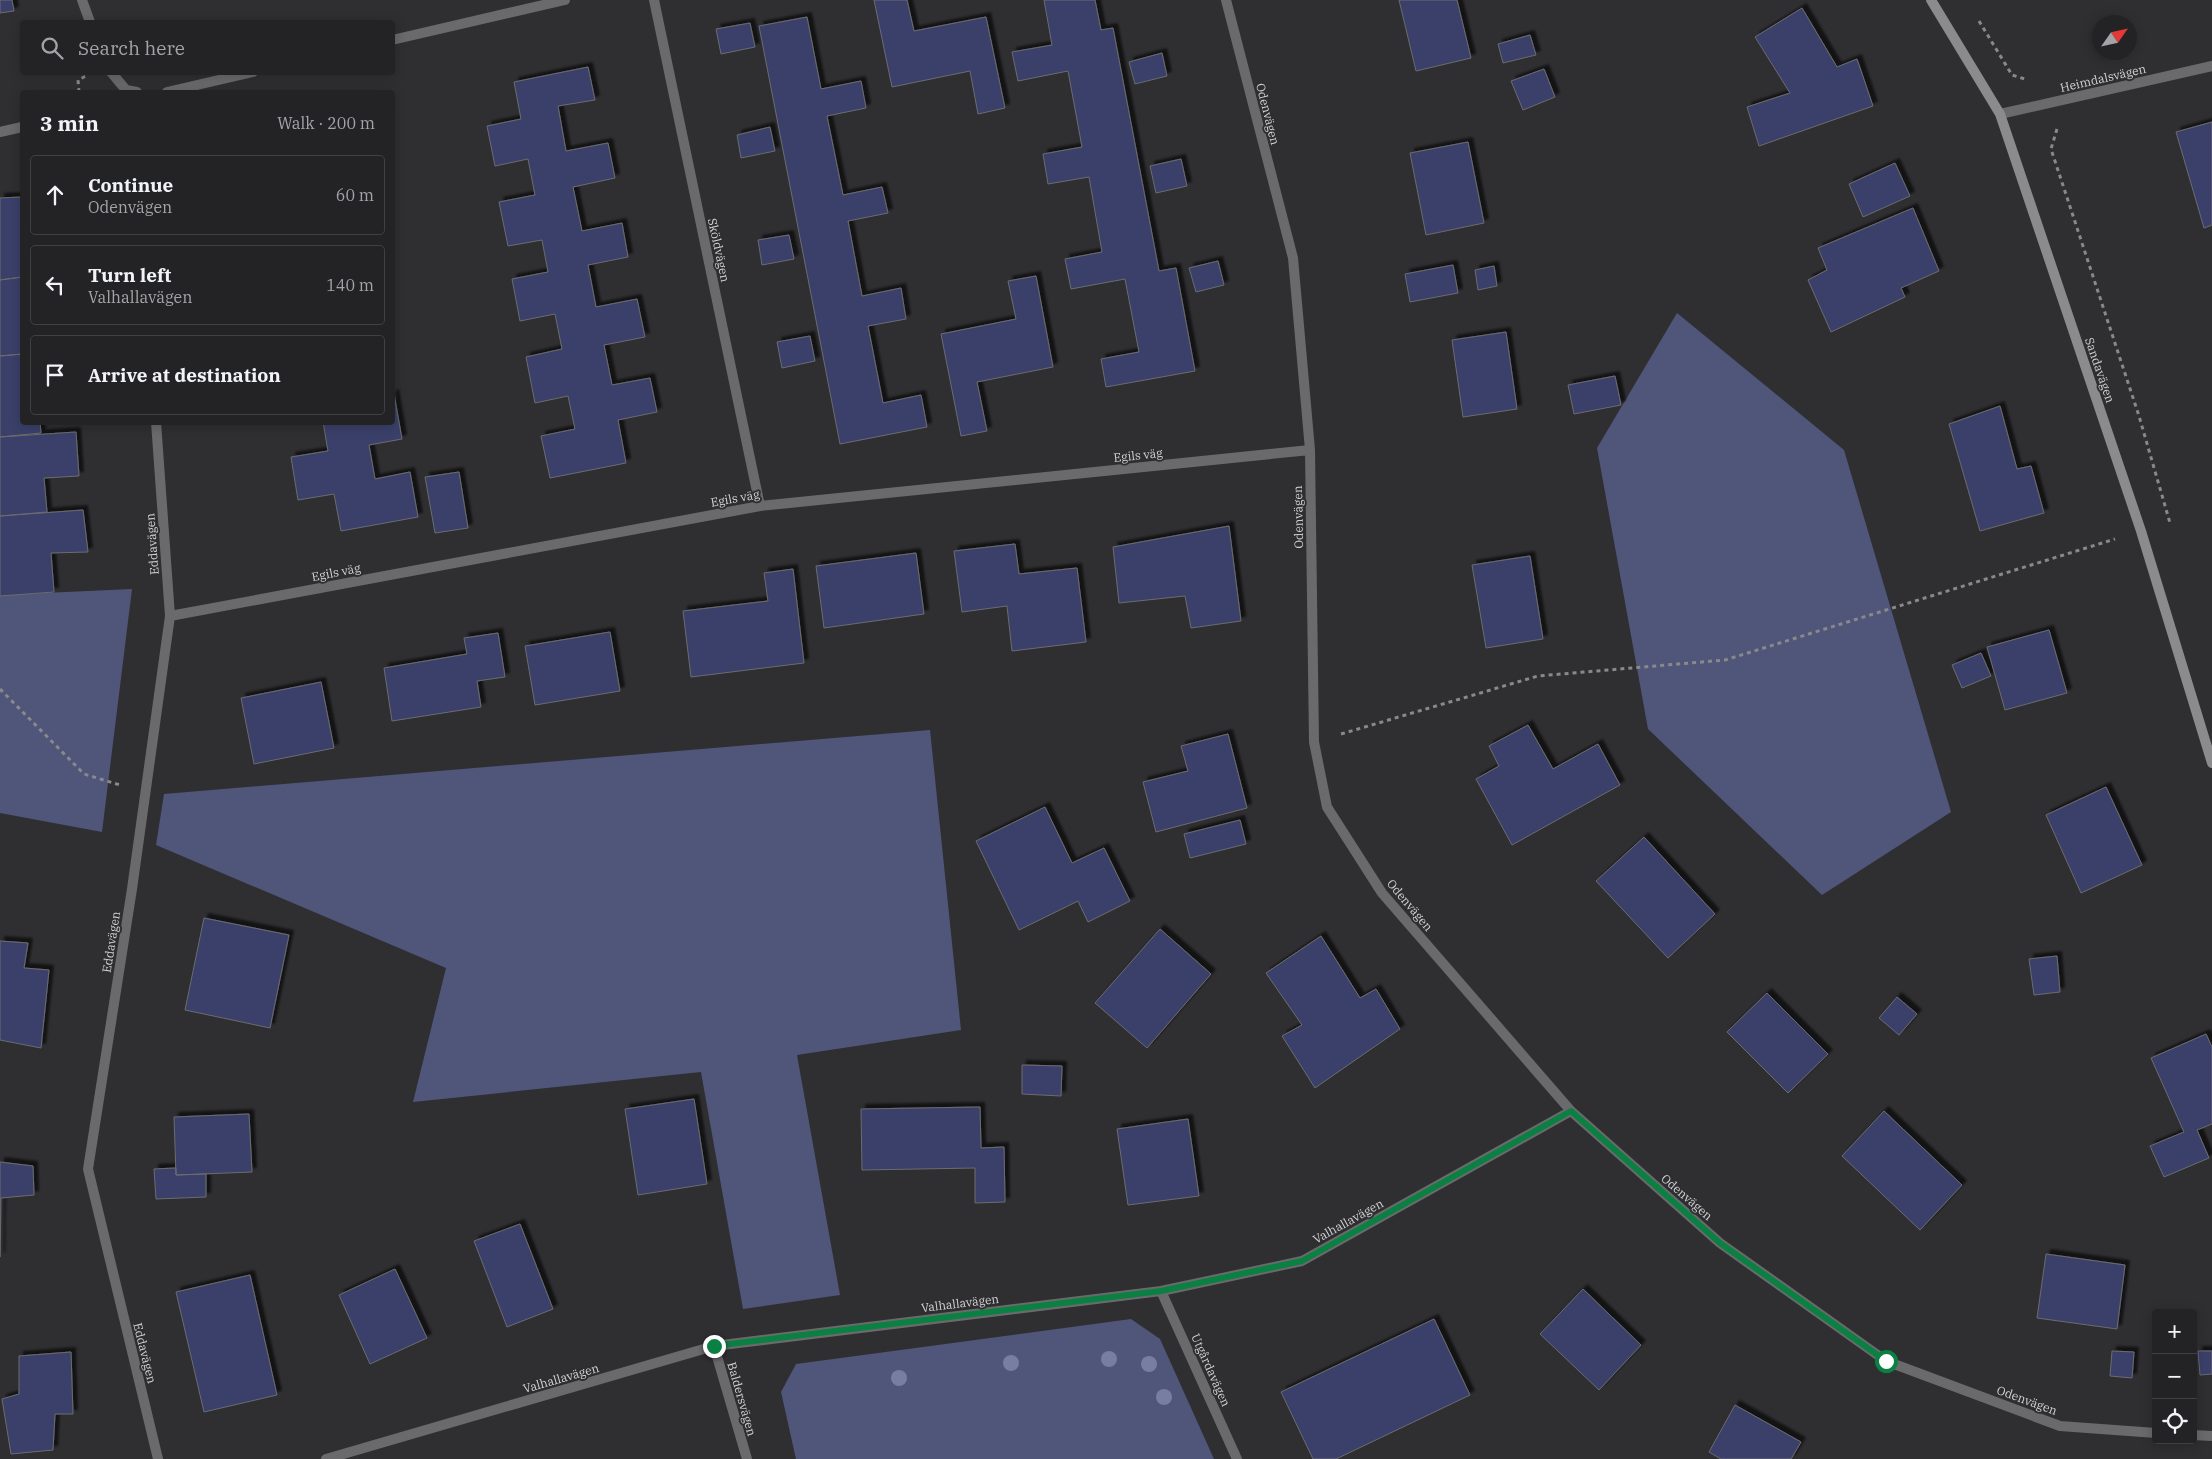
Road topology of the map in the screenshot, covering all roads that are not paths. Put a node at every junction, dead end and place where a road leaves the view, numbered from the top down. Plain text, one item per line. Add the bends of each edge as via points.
1 (82, 0) edge
2 (565, 0) edge
3 (654, 0) edge
4 (1226, 0) edge
5 (1931, 0) edge
6 (89, 20) edge
7 (395, 39) edge
8 (2212, 66) edge
9 (114, 75) edge
10 (240, 75) edge
11 (126, 90) edge
12 (176, 90) edge
13 (2000, 114) junction
14 (20, 127) edge
15 (0, 132) edge
16 (156, 425) edge
17 (1310, 450) junction
18 (760, 506) junction
19 (170, 616) junction
20 (2212, 763) edge
21 (1571, 1111) junction
22 (1161, 1291) junction
23 (714, 1346) junction
24 (2152, 1432) edge
25 (2197, 1435) edge
26 (2212, 1436) edge
27 (158, 1459) edge
28 (326, 1459) edge
29 (747, 1459) edge
30 (1237, 1459) edge

1 - 6 street
2 - 7 street
3 - 18 street, Sköldvägen
4 - 17 street, Odenvägen via 1293,258
5 - 13 street, Sandavägen
8 - 13 street, Heimdalsvägen
9 - 11 street
10 - 12 street
13 - 20 street, Sandavägen via 2141,531
14 - 15 street
16 - 19 street, Eddavägen
17 - 18 street, Egils väg
17 - 21 street, Odenvägen via 1314,742 1327,807 1382,893
18 - 19 street, Egils väg
19 - 27 street, Eddavägen via 88,1169
21 - 22 street, Valhallavägen via 1302,1261
21 - 24 street, Odenvägen via 1720,1243 1886,1361 2060,1426
22 - 23 street, Valhallavägen
22 - 30 street, Utgårdavägen
23 - 28 street, Valhallavägen
23 - 29 street, Baldersvägen
25 - 26 street

